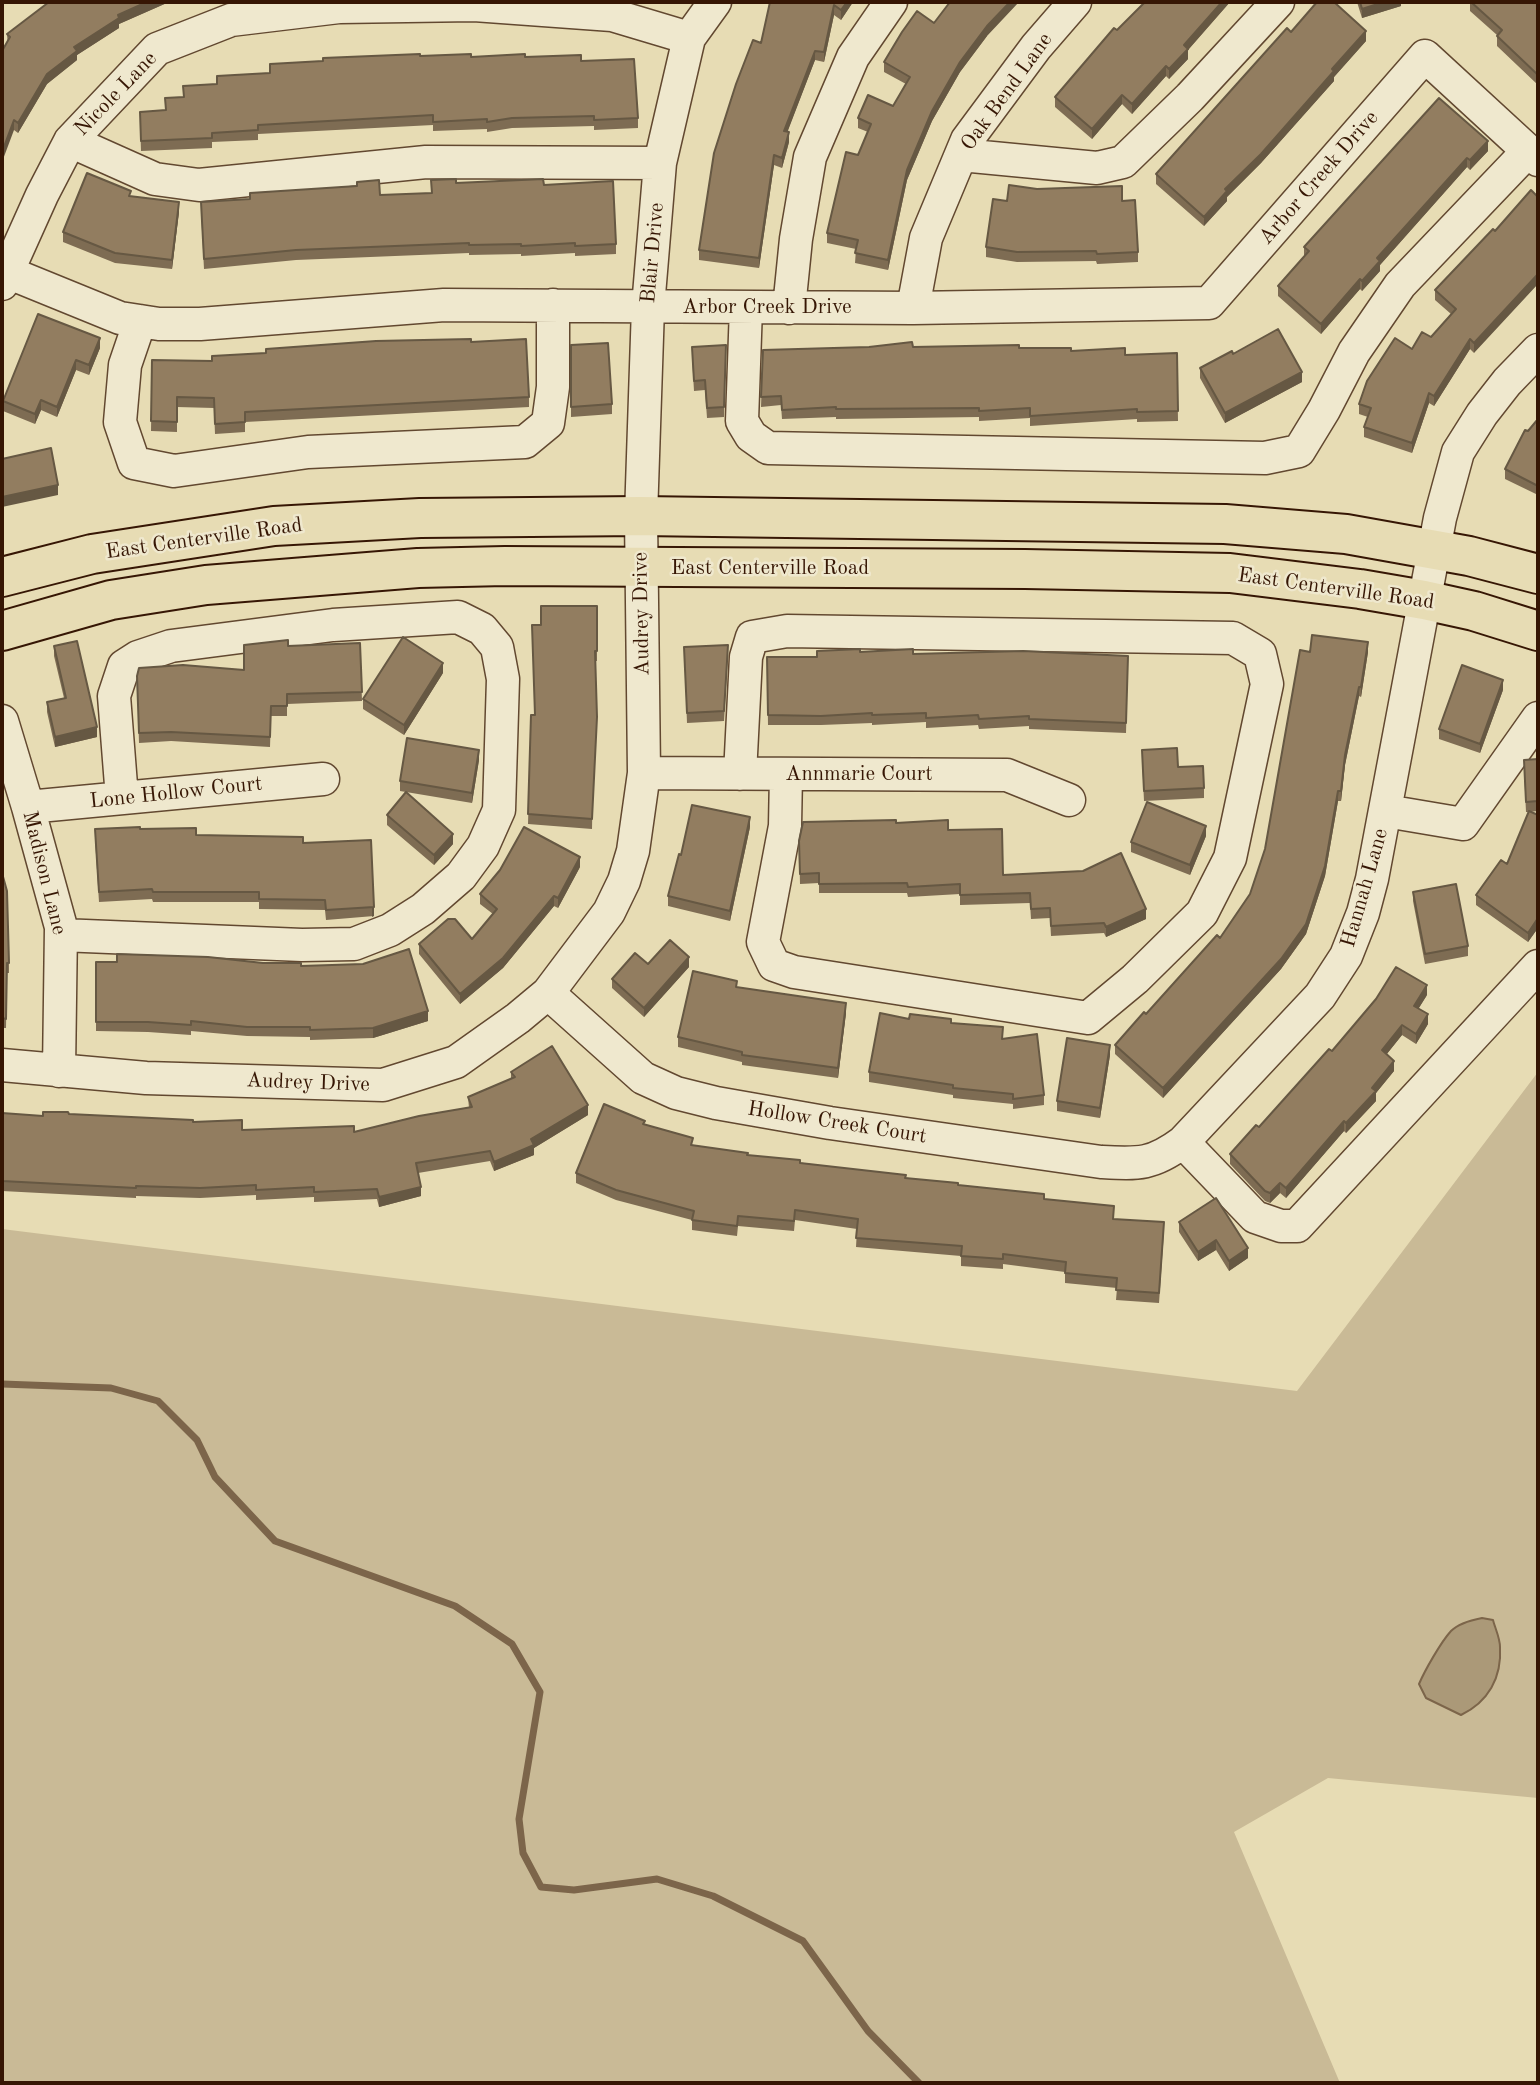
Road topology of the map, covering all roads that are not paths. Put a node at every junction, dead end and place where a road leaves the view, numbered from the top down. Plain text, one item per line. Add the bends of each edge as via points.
1 (715, 2) edge
2 (891, 2) edge
3 (1075, 2) edge
4 (1278, 2) edge
5 (689, 38) junction
6 (71, 141) junction
7 (961, 155) junction
8 (1533, 155) edge
9 (660, 163) junction
10 (4, 278) edge
11 (553, 304) junction
12 (648, 307) junction
13 (746, 307) junction
14 (789, 307) junction
15 (913, 308) junction
16 (139, 321) junction
17 (1538, 350) edge
18 (641, 516) junction
19 (1435, 550) junction
20 (640, 567) junction
21 (1538, 574) edge
22 (2, 577) edge
23 (1424, 600) junction
24 (2, 631) edge
25 (1538, 631) edge
26 (1538, 718) edge
27 (2, 721) edge
28 (644, 774) junction
29 (740, 774) junction
30 (786, 774) junction
31 (323, 779) dead end
32 (122, 798) junction
33 (1069, 800) dead end
34 (28, 807) junction
35 (1386, 811) junction
36 (61, 936) junction
37 (1538, 966) edge
38 (548, 993) junction
39 (2, 1065) edge
40 (59, 1071) junction
41 (1172, 1150) junction

1 - 5 street, Blair Drive
2 - 14 street via 853,57 810,157
3 - 7 street, Oak Bend Lane via 1036,47 967,140
4 - 7 street via 1123,162 1097,169
5 - 6 street, Nicole Lane via 612,15 474,5 339,7 231,20 157,49
5 - 9 street, Blair Drive
6 - 9 street via 155,179 199,185 426,162
6 - 10 street, Nicole Lane
7 - 15 street, Oak Bend Lane via 926,238
8 - 13 street via 1401,285 1354,352 1299,451 1265,458 768,448 751,436 742,421
8 - 15 street, Arbor Creek Drive via 1425,56 1209,303
9 - 12 street, Blair Drive
10 - 16 street, Arbor Creek Drive
11 - 12 street, Arbor Creek Drive
11 - 16 street, Arbor Creek Drive via 444,305 200,324
11 - 16 street via 548,423 525,442 308,452 174,471 134,463 120,422 125,365
12 - 13 street, Arbor Creek Drive
12 - 18 street, Blair Drive
13 - 14 street, Arbor Creek Drive
14 - 15 street, Arbor Creek Drive
17 - 19 street, Hannah Lane via 1507,382 1458,452
18 - 19 main road, East Centerville Road via 1226,524 1346,534
18 - 20 street, Audrey Drive
18 - 22 main road, East Centerville Road via 420,518 274,526 92,554
19 - 21 main road, East Centerville Road
19 - 23 street, Hannah Lane
20 - 23 main road, East Centerville Road via 1230,573
20 - 24 main road, East Centerville Road via 418,568 206,585 111,600
20 - 28 street, Audrey Drive
23 - 25 main road, East Centerville Road
23 - 35 street, Hannah Lane
26 - 35 street via 1463,824
27 - 34 street, Madison Lane
28 - 29 street, Annmarie Court
28 - 38 street, Audrey Drive via 625,881 610,912
29 - 30 street, Annmarie Court
29 - 30 street via 746,657 752,637 787,631 1233,638 1260,654 1267,684 1230,858 1202,912 1088,1018 794,972 774,965 764,942 785,826
30 - 33 street, Annmarie Court via 1006,775
31 - 32 street, Lone Hollow Court
32 - 34 street, Lone Hollow Court
32 - 36 street via 114,696 124,666 138,657 171,646 333,625 458,618 482,629 497,648 502,679 499,810 483,846 461,876 422,909 390,930 354,944
34 - 36 street, Madison Lane
35 - 41 street, Hannah Lane via 1366,901 1346,956 1320,996
36 - 40 street, Madison Lane
37 - 41 street via 1297,1226 1255,1217
38 - 40 street, Audrey Drive via 456,1062 383,1085
38 - 41 street, Hollow Creek Court via 643,1078 716,1103 1101,1163 1130,1164
39 - 40 street, Audrey Drive

